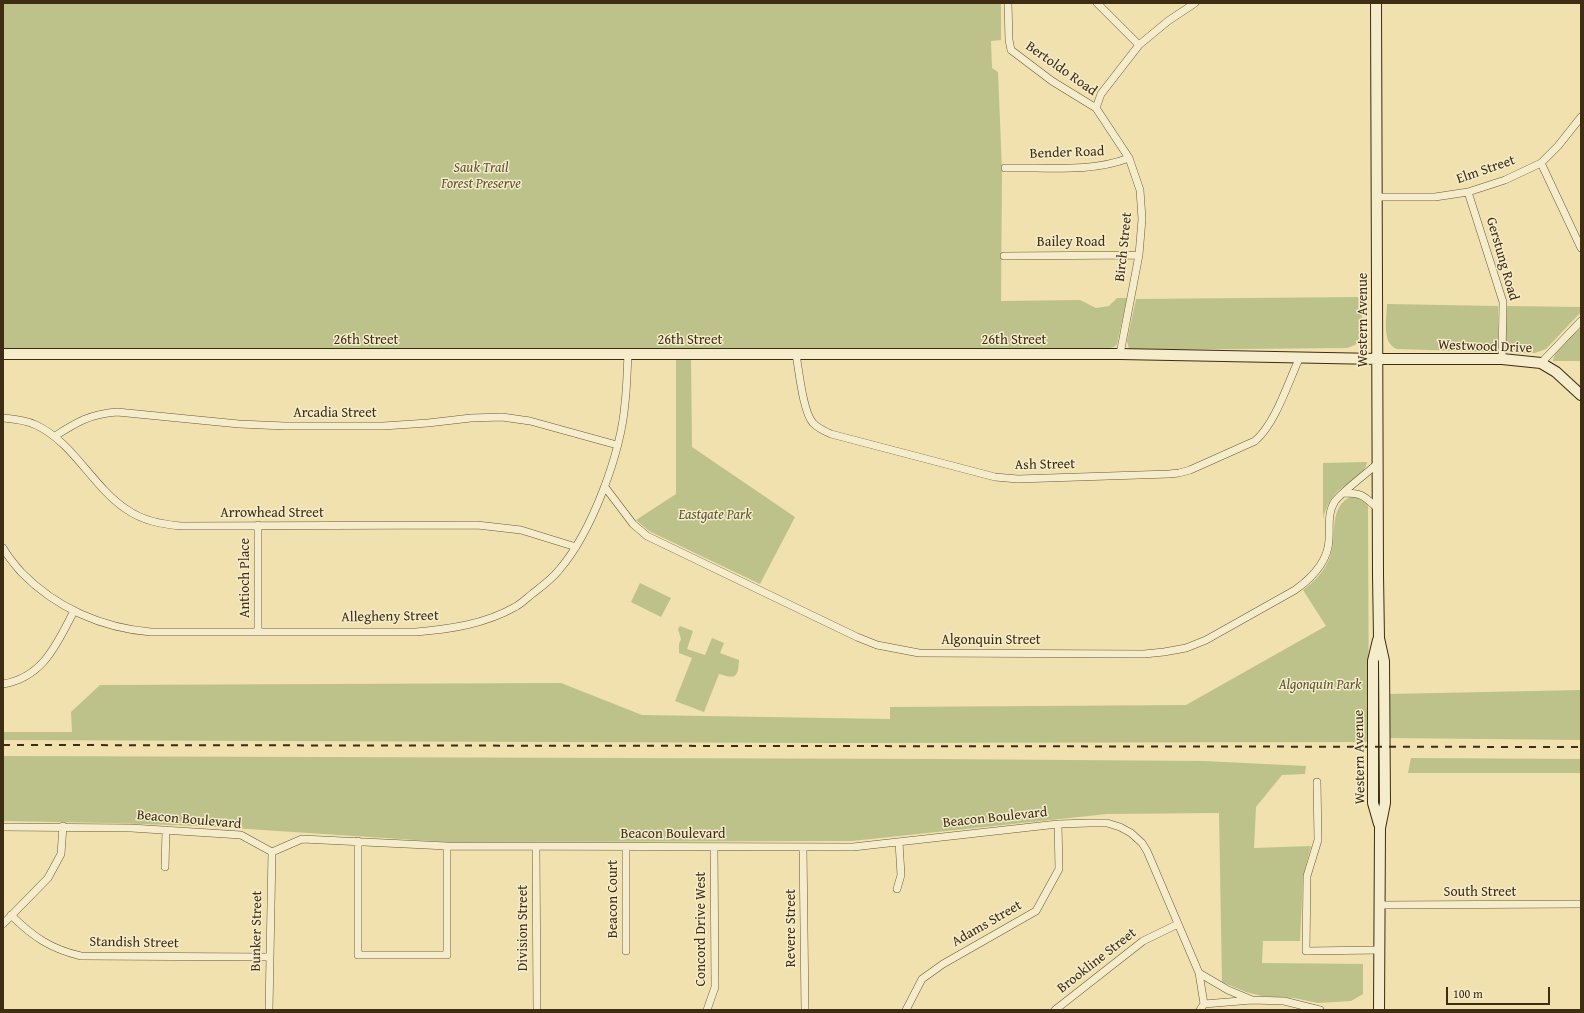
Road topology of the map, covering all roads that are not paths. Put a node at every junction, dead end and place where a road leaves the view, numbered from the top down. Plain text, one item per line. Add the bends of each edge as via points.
1 (1008, 3) edge
2 (1097, 3) edge
3 (1195, 3) edge
4 (1376, 3) edge
5 (1139, 45) junction
6 (1096, 108) junction
7 (1581, 117) edge
8 (1129, 158) junction
9 (1540, 163) junction
10 (1005, 168) dead end
11 (1468, 192) junction
12 (1377, 196) junction
13 (1581, 248) edge
14 (1139, 255) junction
15 (1004, 256) dead end
16 (1581, 321) edge
17 (3, 354) edge
18 (628, 354) junction
19 (796, 354) junction
20 (1120, 354) junction
21 (1300, 357) junction
22 (1378, 359) junction
23 (1502, 359) junction
24 (1540, 363) junction
25 (1581, 395) edge
26 (3, 418) edge
27 (55, 436) junction
28 (617, 445) junction
29 (1377, 464) junction
30 (605, 487) junction
31 (1344, 493) junction
32 (1378, 509) junction
33 (258, 525) junction
34 (576, 547) junction
35 (3, 548) edge
36 (5, 558) edge
37 (74, 611) junction
38 (258, 631) junction
39 (3, 684) edge
40 (1317, 782) dead end
41 (1058, 824) junction
42 (3, 826) edge
43 (63, 826) junction
44 (166, 830) junction
45 (358, 842) junction
46 (899, 842) junction
47 (447, 846) junction
48 (536, 846) junction
49 (626, 846) junction
50 (714, 846) junction
51 (803, 846) junction
52 (272, 852) junction
53 (165, 866) dead end
54 (897, 889) dead end
55 (1581, 904) edge
56 (1380, 905) junction
57 (11, 915) junction
58 (3, 924) edge
59 (1178, 924) junction
60 (1380, 950) junction
61 (626, 951) dead end
62 (269, 957) junction
63 (1199, 972) junction
64 (1252, 1000) junction
65 (1204, 1004) junction
66 (269, 1010) edge
67 (537, 1010) edge
68 (707, 1010) edge
69 (805, 1010) edge
70 (906, 1010) edge
71 (1055, 1010) edge
72 (1200, 1010) edge
73 (1320, 1010) edge
74 (1380, 1010) edge

1 - 6 street, Bertoldo Road via 1011,50 1052,82
2 - 5 street
3 - 5 street
4 - 12 street, Western Avenue
5 - 6 street via 1101,94
6 - 8 street, Birch Street
7 - 9 street, Elm Street via 1558,146
8 - 10 street, Bender Road via 1092,167
8 - 14 street, Birch Street via 1140,190 1142,219
9 - 11 street, Elm Street via 1505,180
9 - 13 street
11 - 12 street, Elm Street via 1434,197
11 - 23 street, Gerstung Road via 1503,302
12 - 22 street, Western Avenue
14 - 15 street, Bailey Road
14 - 20 street, Birch Street
16 - 24 street
17 - 18 street, 26th Street
18 - 19 street, 26th Street
18 - 28 street, Allegheny Street via 625,404
19 - 20 street, 26th Street
19 - 21 street, Ash Street via 807,413 820,430 987,476 1018,479 1168,474 1190,470 1255,441 1262,434 1270,423
20 - 21 street, 26th Street
21 - 22 street, 26th Street
22 - 23 street, Westwood Drive
22 - 29 street, Western Avenue
23 - 24 street, Westwood Drive
24 - 25 street, Westwood Drive via 1556,372
26 - 27 street, Arrowhead Street via 35,424
27 - 28 street, Arcadia Street via 83,419 101,413 117,412 285,426 383,426 502,417 530,421
27 - 33 street, Arrowhead Street via 109,496 126,510 144,519 181,526
28 - 30 street, Allegheny Street
29 - 31 street, Algonquin Street
29 - 32 street, Western Avenue
30 - 31 street, Algonquin Street via 633,524 647,536 857,637 898,650 927,653 1144,654 1186,648 1206,640 1309,580 1325,556 1329,542 1329,515 1335,501
30 - 34 street, Allegheny Street
31 - 32 street via 1358,493
32 - 56 street, Western Avenue via 1379,638 1373,661 1373,803 1380,828
33 - 34 street, Arrowhead Street via 477,525 521,530
33 - 38 street, Antioch Place
34 - 38 street, Allegheny Street via 559,571 516,607 471,624 444,630 416,632
35 - 36 street, Allegheny Street
36 - 37 street, Allegheny Street via 34,585
37 - 38 street, Allegheny Street via 106,624 132,630
37 - 39 street via 53,651 42,665 28,675
40 - 60 street via 1318,840 1307,876 1306,950
41 - 46 street, Beacon Boulevard
41 - 59 street, Beacon Boulevard via 1107,823 1131,833 1147,851
41 - 70 street, Adams Street via 1059,869 1036,911 943,964 922,979
42 - 43 street, Beacon Boulevard
43 - 44 street, Beacon Boulevard
43 - 57 street via 61,854 48,878
44 - 52 street, Beacon Boulevard via 241,835
44 - 53 street
45 - 47 street, Beacon Boulevard
45 - 47 street via 358,955 447,955
45 - 52 street, Beacon Boulevard via 302,839
46 - 51 street, Beacon Boulevard via 854,847
46 - 54 street via 902,875
47 - 48 street, Beacon Boulevard
48 - 49 street, Beacon Boulevard
48 - 67 street, Division Street
49 - 50 street, Beacon Boulevard
49 - 61 street, Beacon Court
50 - 51 street, Beacon Boulevard
50 - 68 street, Concord Drive West via 715,978 713,997
51 - 69 street, Revere Street
52 - 62 street, Bunker Street
55 - 56 street, South Street
56 - 60 street, Western Avenue
57 - 58 street
57 - 62 street, Standish Street via 27,931 48,945 81,956
59 - 63 street, Beacon Boulevard
59 - 71 street, Brookline Street via 1143,941
60 - 74 street, Western Avenue
62 - 66 street, Bunker Street
63 - 64 street via 1228,990
63 - 65 street, Beacon Boulevard
64 - 65 street
64 - 73 street via 1284,1001
65 - 72 street

